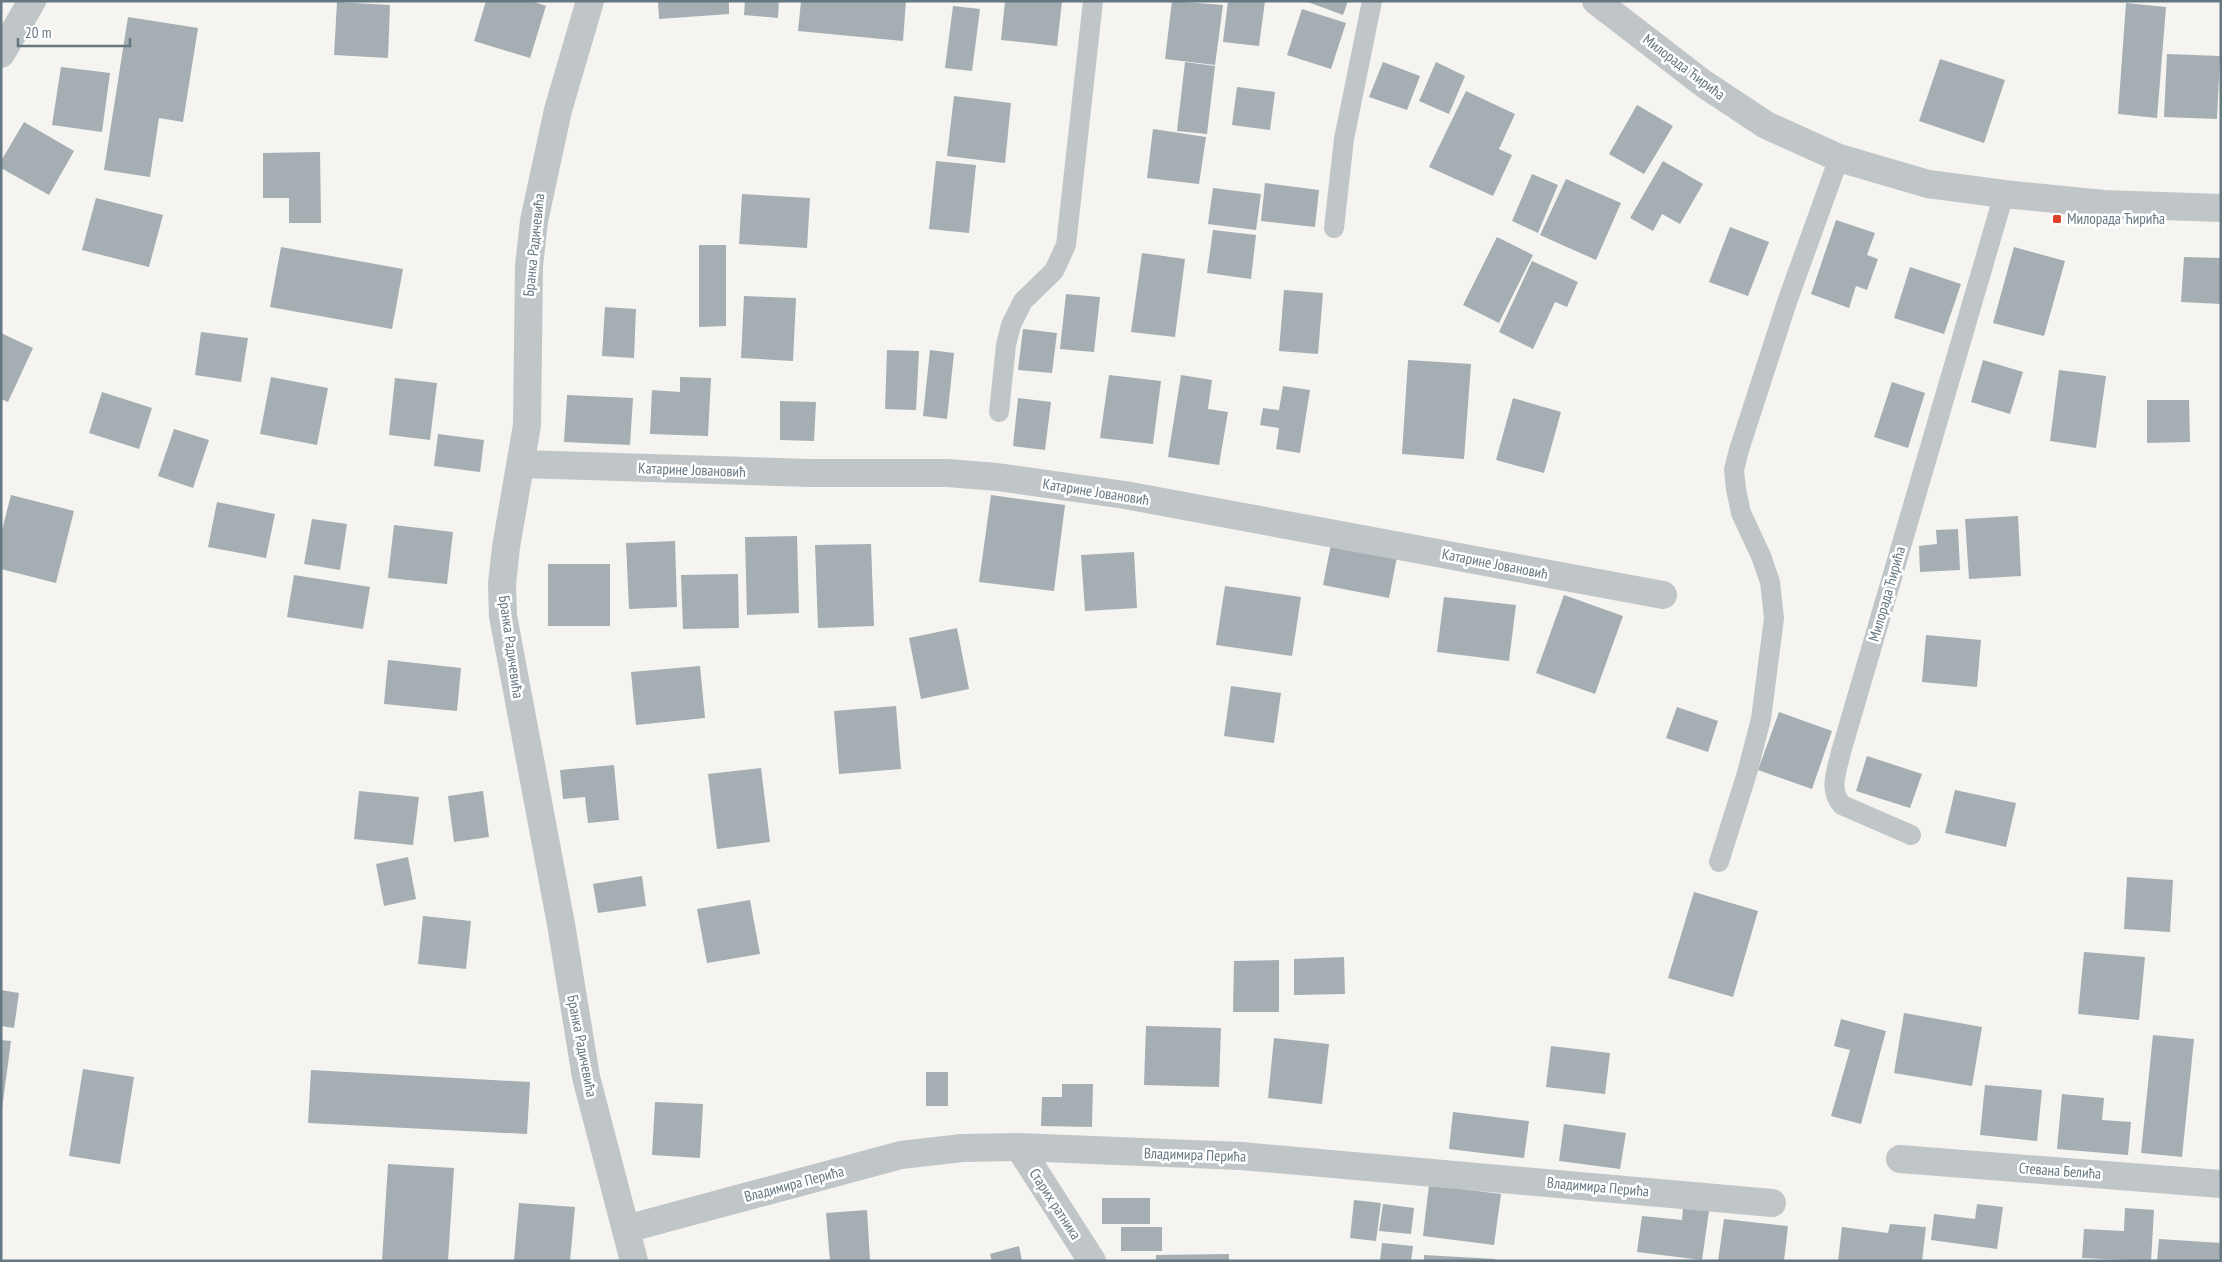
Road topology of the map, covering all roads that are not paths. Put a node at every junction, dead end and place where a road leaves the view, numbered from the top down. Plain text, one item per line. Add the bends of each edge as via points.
1 (32, 1) edge
2 (590, 1) edge
3 (1093, 1) edge
4 (1372, 1) edge
5 (1596, 1) edge
6 (1, 54) edge
7 (1839, 158) junction
8 (2004, 194) junction
9 (2221, 208) edge
10 (1334, 228) dead end
11 (999, 412) dead end
12 (521, 464) junction
13 (1663, 595) dead end
14 (1911, 835) dead end
15 (1719, 862) dead end
16 (1019, 1148) junction
17 (1900, 1159) dead end
18 (2221, 1184) edge
19 (1772, 1204) dead end
20 (626, 1229) junction
21 (634, 1261) edge
22 (1092, 1261) edge

1 - 6 street
2 - 12 street, Бранка Радичевића via 558,110 534,222 529,266 527,425
3 - 11 lane via 1066,245 1054,271 1023,301 1011,325
4 - 10 lane via 1344,140
5 - 7 street, Милорада Ћирића via 1704,84 1766,125
7 - 8 street, Милорада Ћирића via 1928,184
7 - 15 lane via 1787,302 1734,470 1741,513 1770,582 1774,618 1761,719
8 - 9 street, Милорада Ћирића via 2104,204
8 - 14 lane, Милорада Ћирића via 1841,752 1834,788 1835,796 1842,805
12 - 13 street, Катарине Јовановић via 810,473 948,473 997,477 1125,495
12 - 20 street, Бранка Радичевића via 506,547 503,616 561,924 586,1077
16 - 19 street, Владимира Перића via 1241,1156
16 - 20 street, Владимира Перића via 962,1148 901,1155
16 - 22 street, Старих ратника
17 - 18 street, Стевана Белића
20 - 21 street, Бранка Радичевића

